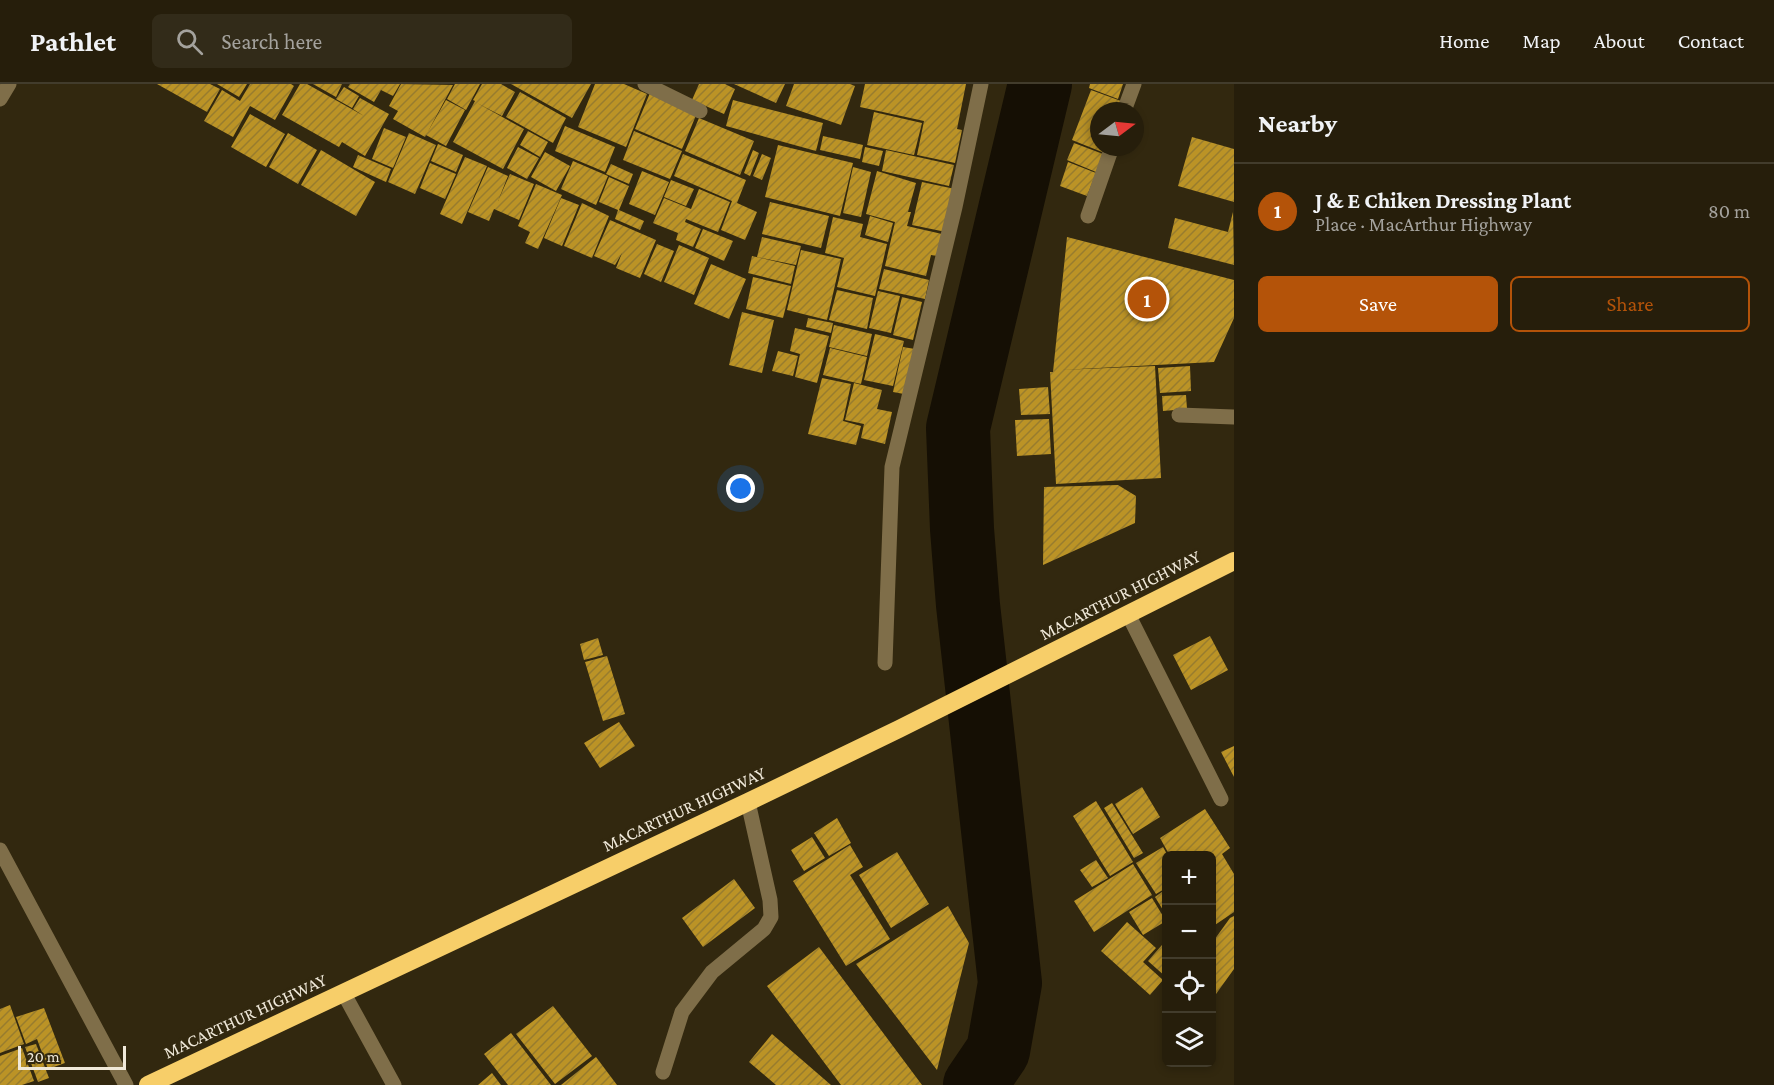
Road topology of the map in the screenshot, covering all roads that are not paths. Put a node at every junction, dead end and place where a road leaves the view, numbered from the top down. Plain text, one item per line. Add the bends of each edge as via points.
1 (9, 84) edge
2 (645, 84) edge
3 (981, 84) edge
4 (1134, 84) edge
5 (0, 99) edge
6 (1127, 102) edge
7 (700, 111) dead end
8 (1109, 156) edge
9 (1088, 216) dead end
10 (1179, 415) dead end
11 (1234, 417) edge
12 (1234, 561) edge
13 (1128, 614) junction
14 (885, 663) dead end
15 (1221, 799) dead end
16 (748, 802) junction
17 (0, 850) edge
18 (343, 992) junction
19 (663, 1072) dead end
20 (126, 1085) edge
21 (148, 1085) edge
22 (394, 1085) edge

1 - 5 street
2 - 7 street
3 - 14 street via 892,467
4 - 6 street
8 - 9 street
10 - 11 street
12 - 13 highway, MACARTHUR HIGHWAY
13 - 15 street
13 - 16 highway, MACARTHUR HIGHWAY
16 - 18 highway, MACARTHUR HIGHWAY
16 - 19 street via 771,917 764,929 712,972 682,1012
17 - 20 street
18 - 21 highway, MACARTHUR HIGHWAY
18 - 22 street

